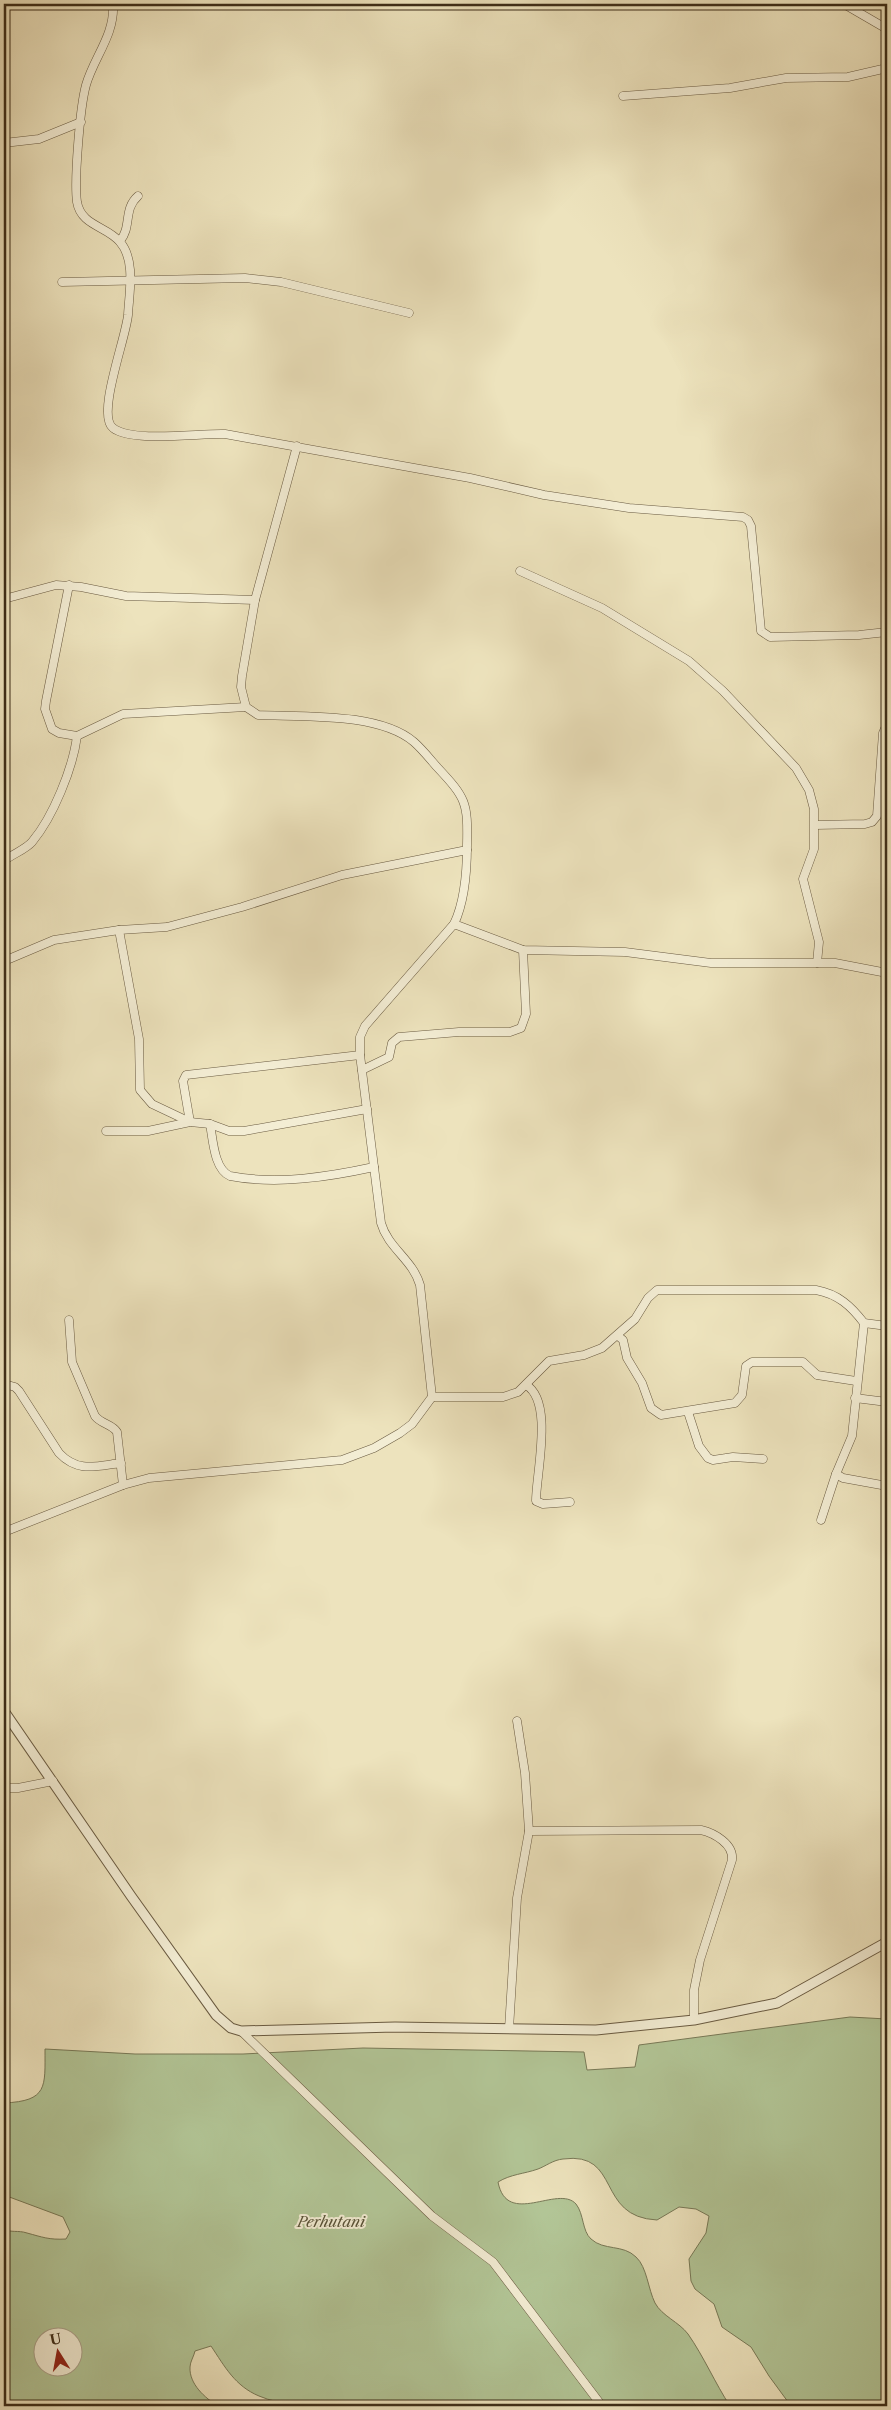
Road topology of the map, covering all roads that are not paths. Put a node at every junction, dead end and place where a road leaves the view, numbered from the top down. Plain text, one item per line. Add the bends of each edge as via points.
1 (113, 4) edge
2 (844, 4) edge
3 (887, 29) edge
4 (887, 68) edge
5 (623, 96) dead end
6 (81, 122) junction
7 (4, 143) edge
8 (138, 196) dead end
9 (120, 241) junction
10 (62, 282) dead end
11 (130, 282) junction
12 (409, 313) dead end
13 (297, 446) junction
14 (520, 571) dead end
15 (69, 585) junction
16 (4, 600) edge
17 (255, 600) junction
18 (887, 632) edge
19 (246, 707) junction
20 (887, 724) edge
21 (77, 736) junction
22 (815, 825) junction
23 (467, 850) junction
24 (4, 861) edge
25 (454, 924) junction
26 (119, 930) junction
27 (522, 950) junction
28 (4, 959) edge
29 (817, 963) junction
30 (887, 973) edge
31 (360, 1055) junction
32 (362, 1070) junction
33 (367, 1109) junction
34 (190, 1122) junction
35 (210, 1124) junction
36 (106, 1131) dead end
37 (374, 1167) junction
38 (69, 1320) dead end
39 (864, 1323) junction
40 (887, 1326) edge
41 (618, 1336) junction
42 (856, 1381) junction
43 (4, 1384) edge
44 (526, 1385) junction
45 (432, 1397) junction
46 (855, 1398) junction
47 (887, 1402) edge
48 (688, 1412) junction
49 (764, 1459) dead end
50 (121, 1463) junction
51 (836, 1474) junction
52 (122, 1485) junction
53 (887, 1486) edge
54 (570, 1502) dead end
55 (821, 1520) dead end
56 (4, 1532) edge
57 (4, 1711) edge
58 (517, 1721) dead end
59 (53, 1781) junction
60 (4, 1788) edge
61 (529, 1831) junction
62 (887, 1942) edge
63 (694, 2020) junction
64 (509, 2029) junction
65 (241, 2031) junction
66 (602, 2406) edge

1 - 6 street via 112,21 86,85
2 - 3 street
4 - 5 street via 848,77 773,80 730,88
6 - 7 street via 39,139
6 - 9 street via 77,185 80,210 84,218
8 - 9 street via 130,204 126,234
9 - 11 street via 127,258
10 - 11 street
11 - 12 street via 229,277 264,280
11 - 13 street via 125,331 107,404 108,422 113,428 147,436 225,434
13 - 17 street
13 - 18 street via 544,495 629,508 743,517 750,526 764,635
14 - 22 street via 602,608 689,661 723,691 796,768 809,790
15 - 16 street via 43,588
15 - 17 street via 126,596
15 - 21 street via 45,709 52,729
17 - 19 street via 242,676 242,697
19 - 21 street via 123,714
19 - 23 street via 258,715 339,719 370,724 414,741 463,797
20 - 22 street via 883,733 877,816 865,824
21 - 24 street via 70,771 42,828 28,846
22 - 29 street via 814,849 803,879 818,942
23 - 25 street via 460,907
23 - 26 street via 342,875 167,927
25 - 27 street
25 - 31 street via 365,1026 360,1037
26 - 28 street via 54,940
26 - 34 street via 140,1039 140,1090 152,1104
27 - 29 street via 625,952 711,963
27 - 32 street via 526,1014 521,1028 510,1032 399,1037 392,1043 389,1057
29 - 30 street
31 - 32 street
31 - 34 street via 186,1075 183,1081
32 - 33 street
33 - 35 street via 244,1131 228,1131
33 - 37 street
34 - 35 street
34 - 36 street via 148,1131
35 - 37 street via 219,1164 230,1176 269,1180 330,1177
37 - 45 street via 383,1232 414,1270 420,1285
38 - 50 street via 70,1351 76,1374 95,1416 117,1432
39 - 40 street
39 - 41 street via 843,1301 816,1290 664,1289 652,1293
39 - 42 street
41 - 44 street via 596,1351 549,1361
41 - 48 street via 623,1340 628,1358 656,1413 667,1416
42 - 46 street
42 - 48 street via 818,1375 804,1362 752,1362 746,1366 739,1400
43 - 50 street via 19,1391 67,1461 84,1467
44 - 45 street via 518,1392 503,1397
44 - 54 street via 535,1393 540,1411 536,1501 543,1504
45 - 52 street via 412,1424 400,1433 374,1448 342,1460 150,1478
46 - 47 street
46 - 51 street via 852,1436
48 - 49 street via 701,1451 708,1458
50 - 52 street
51 - 53 street
51 - 55 street
52 - 56 street
57 - 59 street
58 - 61 street
59 - 60 street
59 - 65 street via 130,1896 216,2015 231,2028
61 - 63 street via 701,1830 728,1846 732,1860 696,1978
61 - 64 street via 517,1898
62 - 63 street via 777,2002
63 - 64 street via 612,2030
64 - 65 street via 395,2027
65 - 66 street via 427,2211 493,2262

